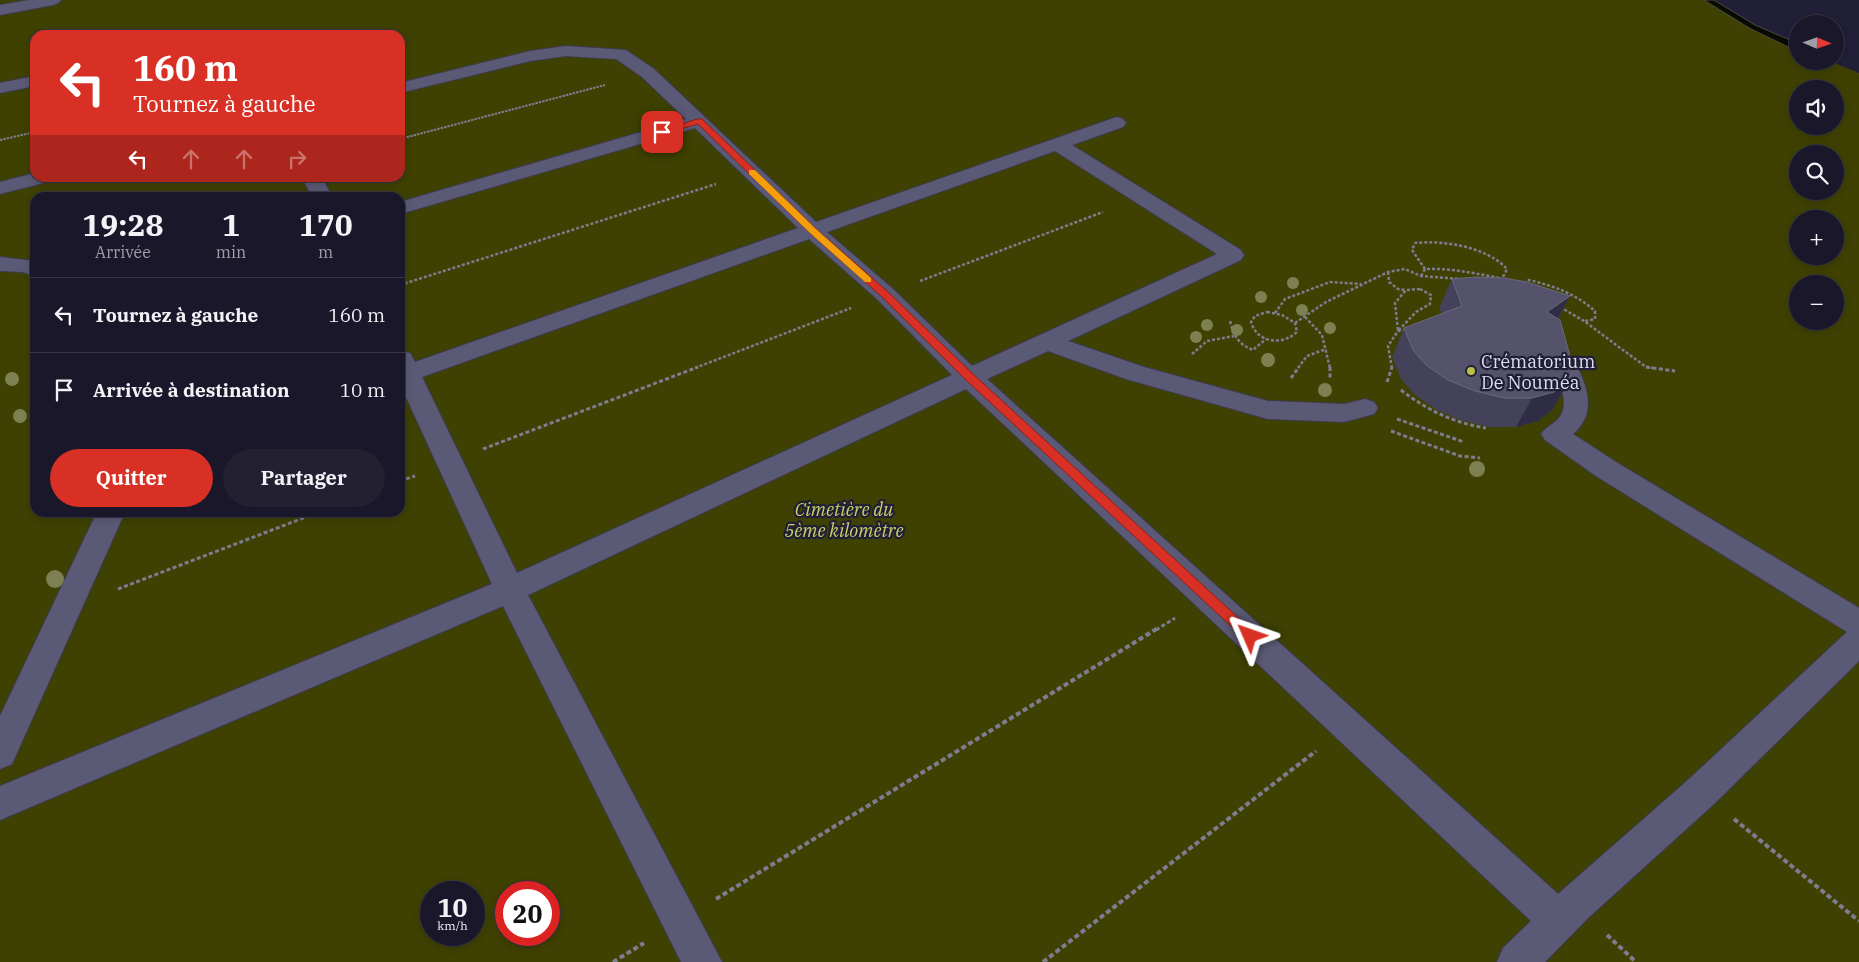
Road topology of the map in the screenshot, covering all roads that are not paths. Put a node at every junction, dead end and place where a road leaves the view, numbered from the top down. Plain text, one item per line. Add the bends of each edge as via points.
1 (53, 0) edge
2 (0, 10) edge
3 (30, 82) edge
4 (405, 87) edge
5 (0, 88) edge
6 (699, 121) junction
7 (1117, 123) dead end
8 (1058, 144) junction
9 (30, 180) edge
10 (0, 188) edge
11 (405, 207) edge
12 (813, 231) junction
13 (0, 264) edge
14 (30, 267) edge
15 (1047, 342) junction
16 (1562, 362) edge
17 (405, 368) edge
18 (405, 373) edge
19 (970, 378) junction
20 (1360, 415) road end
21 (109, 517) edge
22 (510, 590) junction
23 (1859, 624) edge
24 (1859, 641) edge
25 (0, 753) edge
26 (0, 803) edge
27 (1559, 922) junction
28 (702, 962) edge
29 (1517, 962) edge

1 - 2 lane
3 - 5 lane
4 - 6 lane via 530,56 566,51 620,54 648,73
6 - 11 lane
6 - 12 lane
7 - 8 lane
8 - 12 lane
8 - 15 lane via 1233,255
9 - 10 lane
12 - 17 lane
12 - 19 lane via 885,294
13 - 14 lane
15 - 19 lane
15 - 20 lane via 1136,373 1268,410
16 - 23 lane via 1577,402 1571,422 1554,434
18 - 22 lane via 451,462
19 - 22 lane
19 - 27 lane
21 - 25 lane
22 - 26 lane
22 - 28 lane
24 - 27 lane via 1701,792 1574,904
27 - 29 lane

